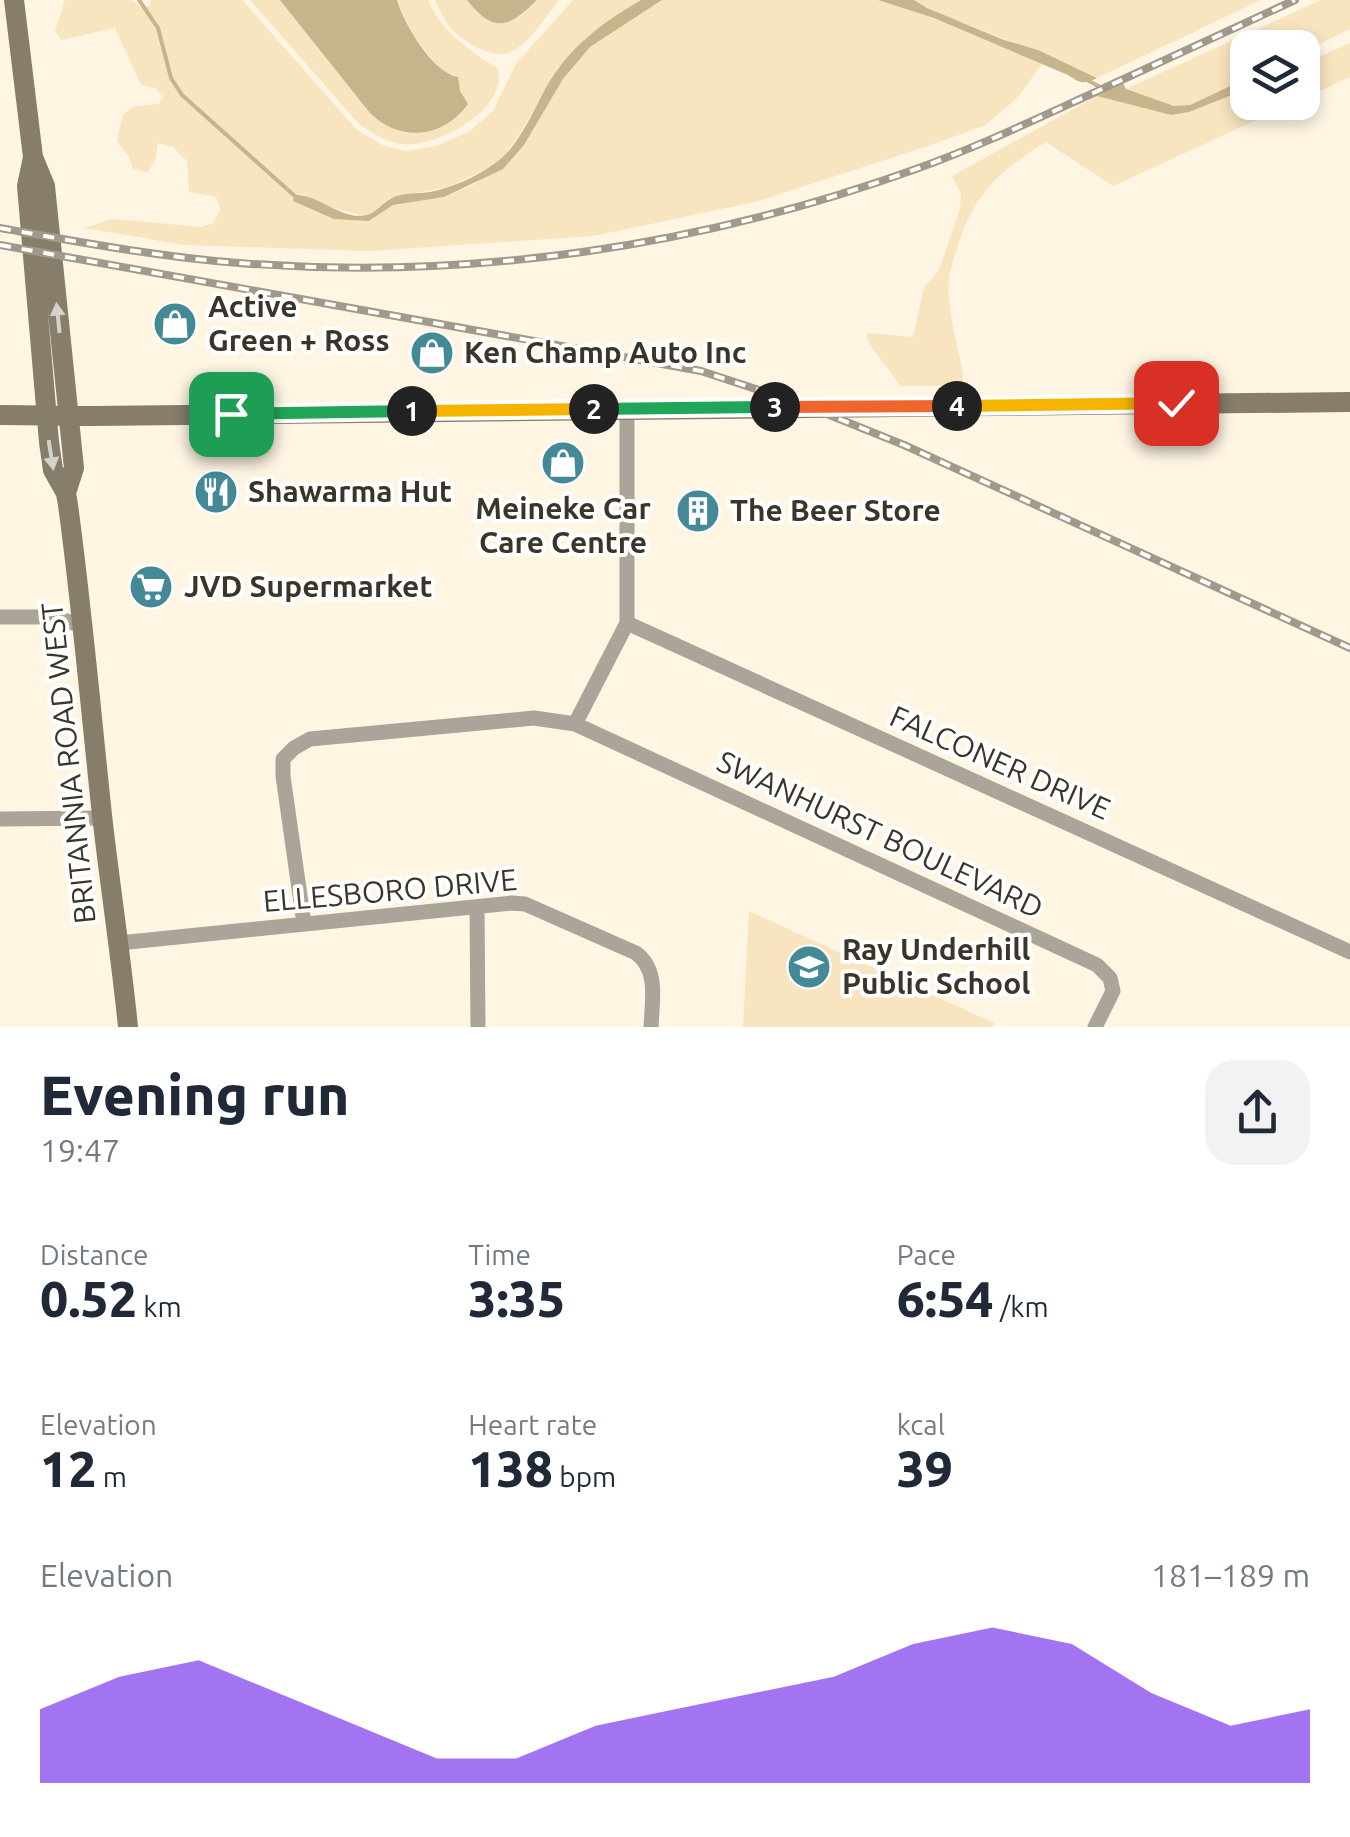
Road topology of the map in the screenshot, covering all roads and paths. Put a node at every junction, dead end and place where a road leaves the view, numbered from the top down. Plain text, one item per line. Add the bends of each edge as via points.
1 (14, 0) edge
2 (1350, 402) edge
3 (627, 409) junction
4 (0, 414) edge
5 (57, 415) junction
6 (0, 617) edge
7 (627, 623) junction
8 (84, 626) junction
9 (575, 724) junction
10 (102, 818) junction
11 (0, 819) edge
12 (477, 907) junction
13 (304, 924) junction
14 (120, 943) junction
15 (1350, 952) edge
16 (128, 1027) edge
17 (478, 1027) edge
18 (651, 1027) edge
19 (1096, 1027) edge

1 - 5 main road, BRITANNIA ROAD WEST via 33,157 27,186
2 - 3 main road
3 - 5 main road
3 - 7 street
4 - 5 main road
5 - 8 main road, BRITANNIA ROAD WEST via 52,470 66,493
6 - 8 street via 53,616
7 - 9 street
7 - 15 street, FALCONER DRIVE
8 - 10 main road, BRITANNIA ROAD WEST
9 - 13 street via 534,718 310,739 294,748 283,759 283,776
9 - 19 street, SWANHURST BOULEVARD via 1098,965 1113,990
10 - 11 street
10 - 14 main road, BRITANNIA ROAD WEST
12 - 13 street, ELLESBORO DRIVE
12 - 17 street
12 - 18 street, ELLESBORO DRIVE via 531,906 640,955 652,974
13 - 14 street, ELLESBORO DRIVE
14 - 16 main road, BRITANNIA ROAD WEST

